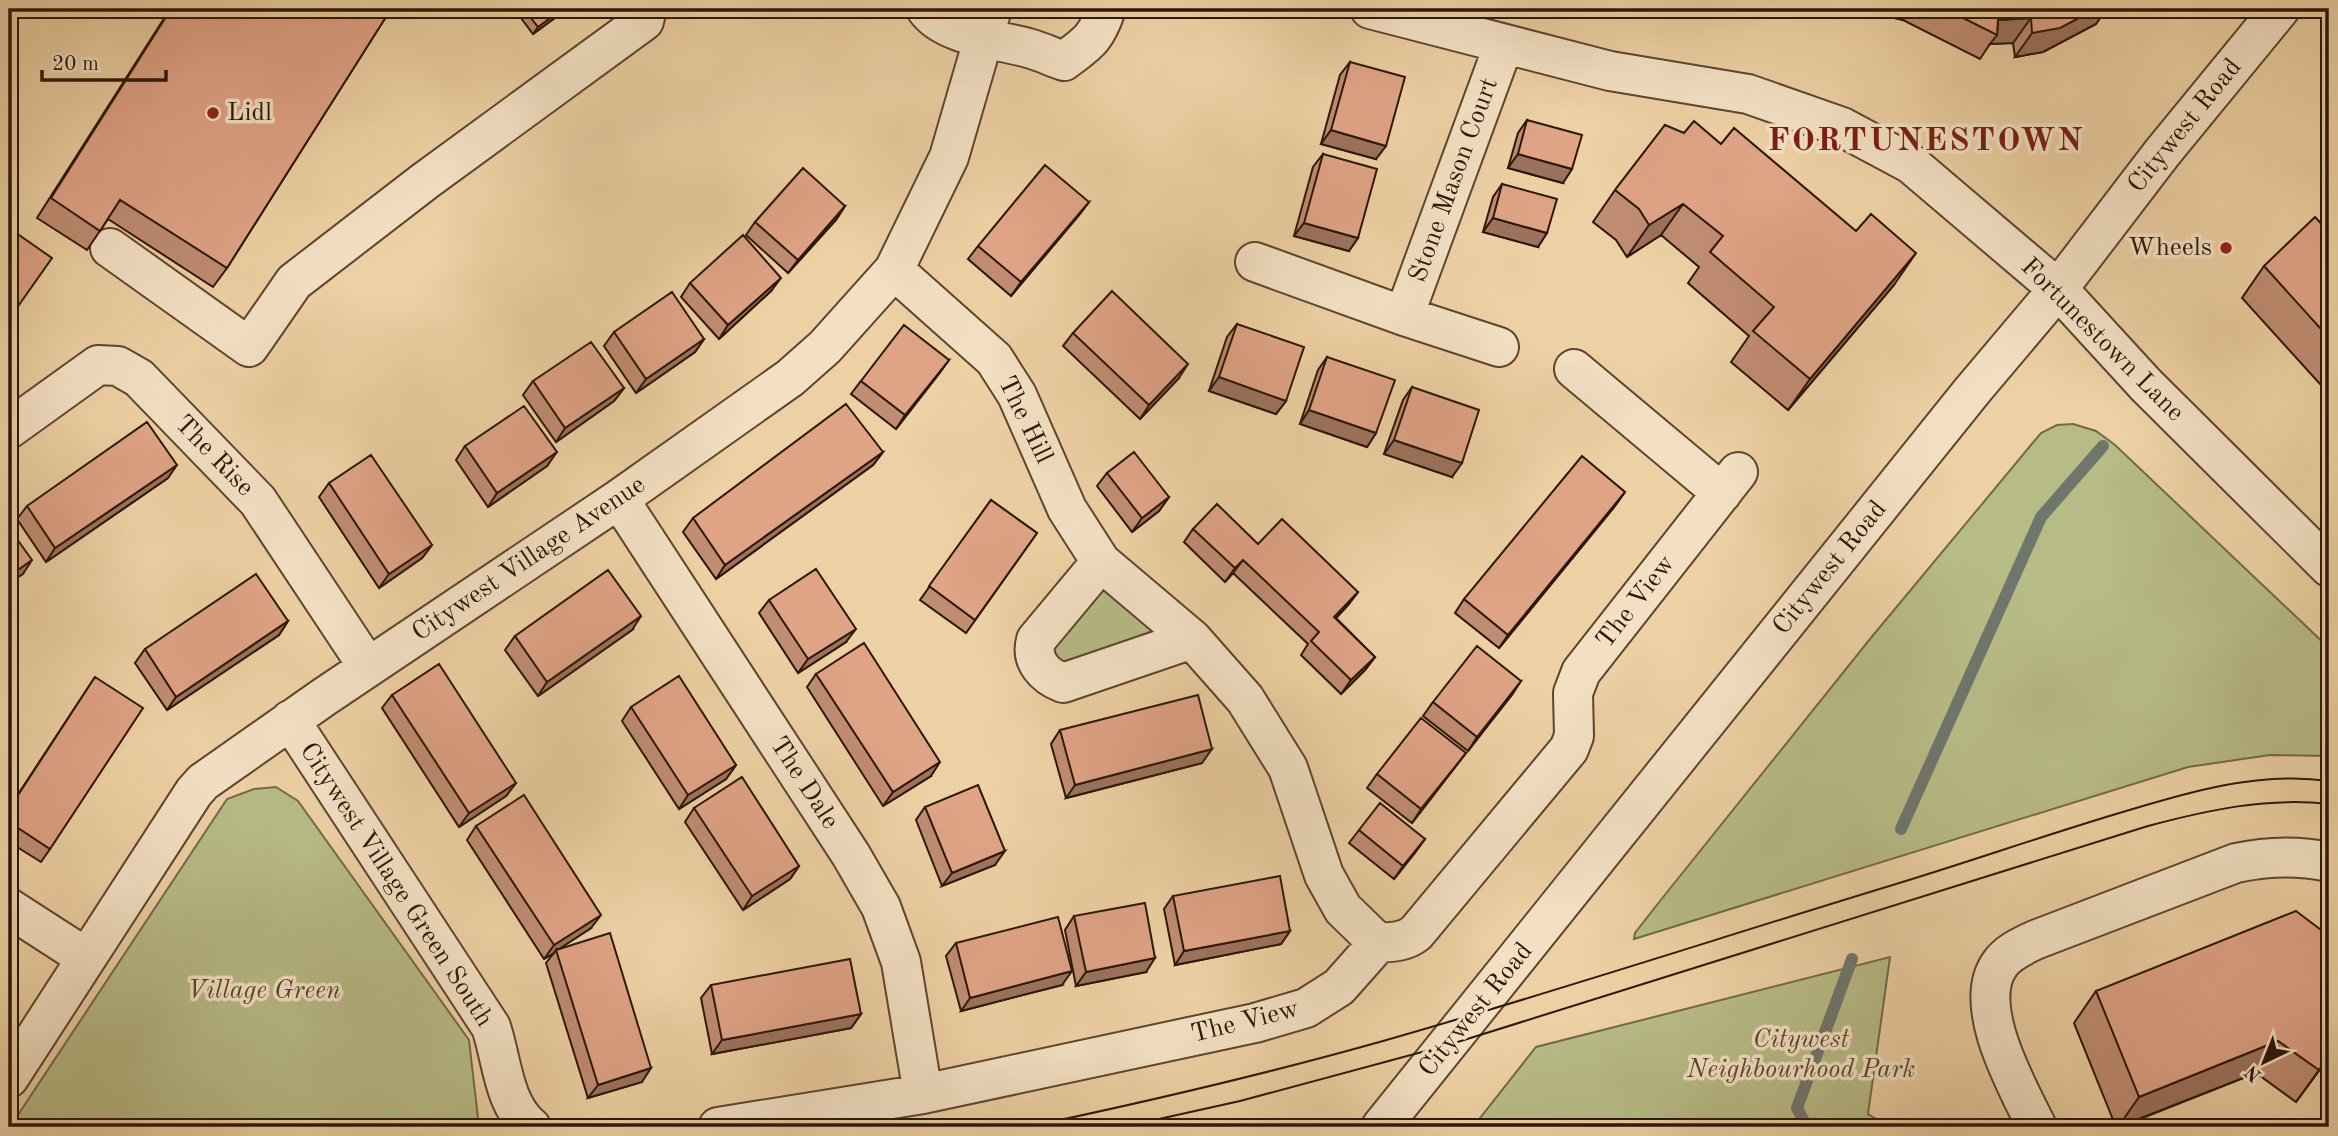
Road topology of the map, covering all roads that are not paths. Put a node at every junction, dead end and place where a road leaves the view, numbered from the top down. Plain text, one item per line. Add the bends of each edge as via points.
1 (646, 9) edge
2 (926, 9) edge
3 (1105, 9) edge
4 (1370, 9) edge
5 (2280, 9) edge
6 (988, 23) edge
7 (1504, 44) junction
8 (110, 248) edge
9 (1255, 262) dead end
10 (894, 270) junction
11 (2058, 289) junction
12 (1404, 316) junction
13 (1499, 347) dead end
14 (1574, 369) dead end
15 (9, 429) edge
16 (619, 499) junction
17 (1101, 562) junction
18 (2329, 567) edge
19 (1192, 639) junction
20 (368, 667) junction
21 (290, 720) junction
22 (2329, 862) edge
23 (9, 908) edge
24 (1378, 943) junction
25 (85, 957) junction
26 (9, 1078) edge
27 (923, 1094) junction
28 (531, 1127) edge
29 (718, 1127) edge
30 (1381, 1127) edge
31 (2037, 1127) edge

1 - 8 street via 643,21 294,282 249,347
2 - 6 street via 934,20 950,28
3 - 6 street via 1099,30 1064,61 1032,49
4 - 7 street, Fortunestown Lane
5 - 11 street, Citywest Road
6 - 10 street, Citywest Village Avenue via 949,157
7 - 11 street, Fortunestown Lane via 1610,71 1748,94 1842,127 1911,164
7 - 12 street, Stone Mason Court
9 - 12 street, Stone Mason Court
10 - 16 street, Citywest Village Avenue via 825,347 790,378
10 - 17 street, The Hill via 994,359 1017,395 1067,509
11 - 18 street, Fortunestown Lane via 2146,385
11 - 30 street, Citywest Road
12 - 13 street, Stone Mason Court
14 - 24 street, The View via 1730,482 1581,673 1573,693 1574,736 1569,749 1416,933 1409,939
15 - 20 street, The Rise via 98,365 118,366 139,378 258,501
16 - 20 street, Citywest Village Avenue
16 - 27 street, The Dale via 881,907 901,962
17 - 19 street, The Hill
17 - 19 street via 1037,640 1034,649 1049,677 1063,683
19 - 24 street, The Hill via 1245,699 1288,768 1324,875 1343,909
20 - 21 street, Citywest Village Avenue
21 - 25 street, Citywest Village Avenue via 214,772 194,792
21 - 28 street, Citywest Village Green South via 491,1027 506,1085 518,1113
22 - 31 street via 2268,856 2236,863 2016,949 1994,977 1990,1009 1997,1037
23 - 25 street
24 - 27 street, The View via 1339,986 1306,1009
25 - 26 street, Citywest Village Avenue
27 - 29 street, The View

